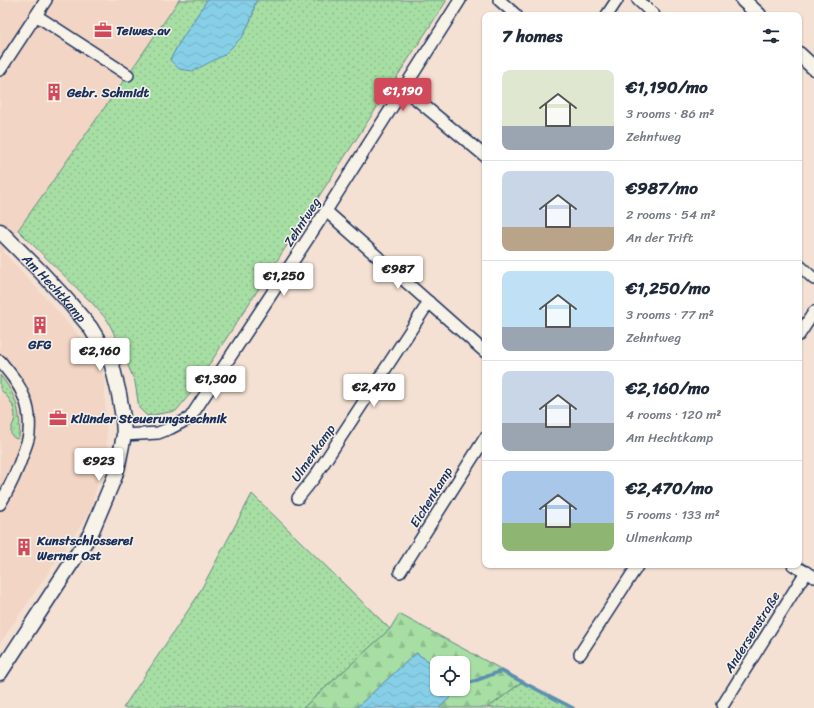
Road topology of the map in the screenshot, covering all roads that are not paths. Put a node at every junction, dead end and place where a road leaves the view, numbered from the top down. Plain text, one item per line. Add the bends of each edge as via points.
1 (46, 0) edge
2 (460, 0) edge
3 (499, 0) edge
4 (617, 0) edge
5 (638, 0) edge
6 (743, 0) edge
7 (513, 12) edge
8 (609, 12) edge
9 (651, 12) edge
10 (756, 12) edge
11 (37, 16) junction
12 (802, 57) edge
13 (814, 68) edge
14 (0, 69) edge
15 (128, 76) dead end
16 (404, 89) junction
17 (482, 154) edge
18 (326, 211) junction
19 (0, 231) edge
20 (802, 268) edge
21 (814, 279) edge
22 (429, 302) junction
23 (814, 312) edge
24 (802, 330) edge
25 (482, 349) edge
26 (0, 361) edge
27 (124, 435) junction
28 (482, 443) edge
29 (298, 498) dead end
30 (0, 504) edge
31 (636, 568) edge
32 (798, 568) edge
33 (400, 572) dead end
34 (810, 575) edge
35 (580, 654) dead end
36 (0, 673) edge
37 (722, 705) dead end

1 - 11 street
2 - 16 street, Zehntweg
3 - 7 street
4 - 8 street
5 - 9 street
6 - 10 street
11 - 14 street
11 - 15 street
12 - 13 street
16 - 17 street
16 - 18 street, Zehntweg
18 - 22 street
18 - 27 street, Zehntweg via 190,418 158,433
19 - 27 street, Am Hechtkamp via 67,300 90,327 104,350 112,365 120,394
20 - 21 street
22 - 25 street
22 - 29 street, Ulmenkamp via 314,478
23 - 24 street
26 - 30 street via 24,395 30,422 21,462
27 - 36 street, Am Hechtkamp via 115,476 91,533
28 - 33 street, Eichenkamp
31 - 35 street
32 - 34 street
34 - 37 street, Andersenstraße

